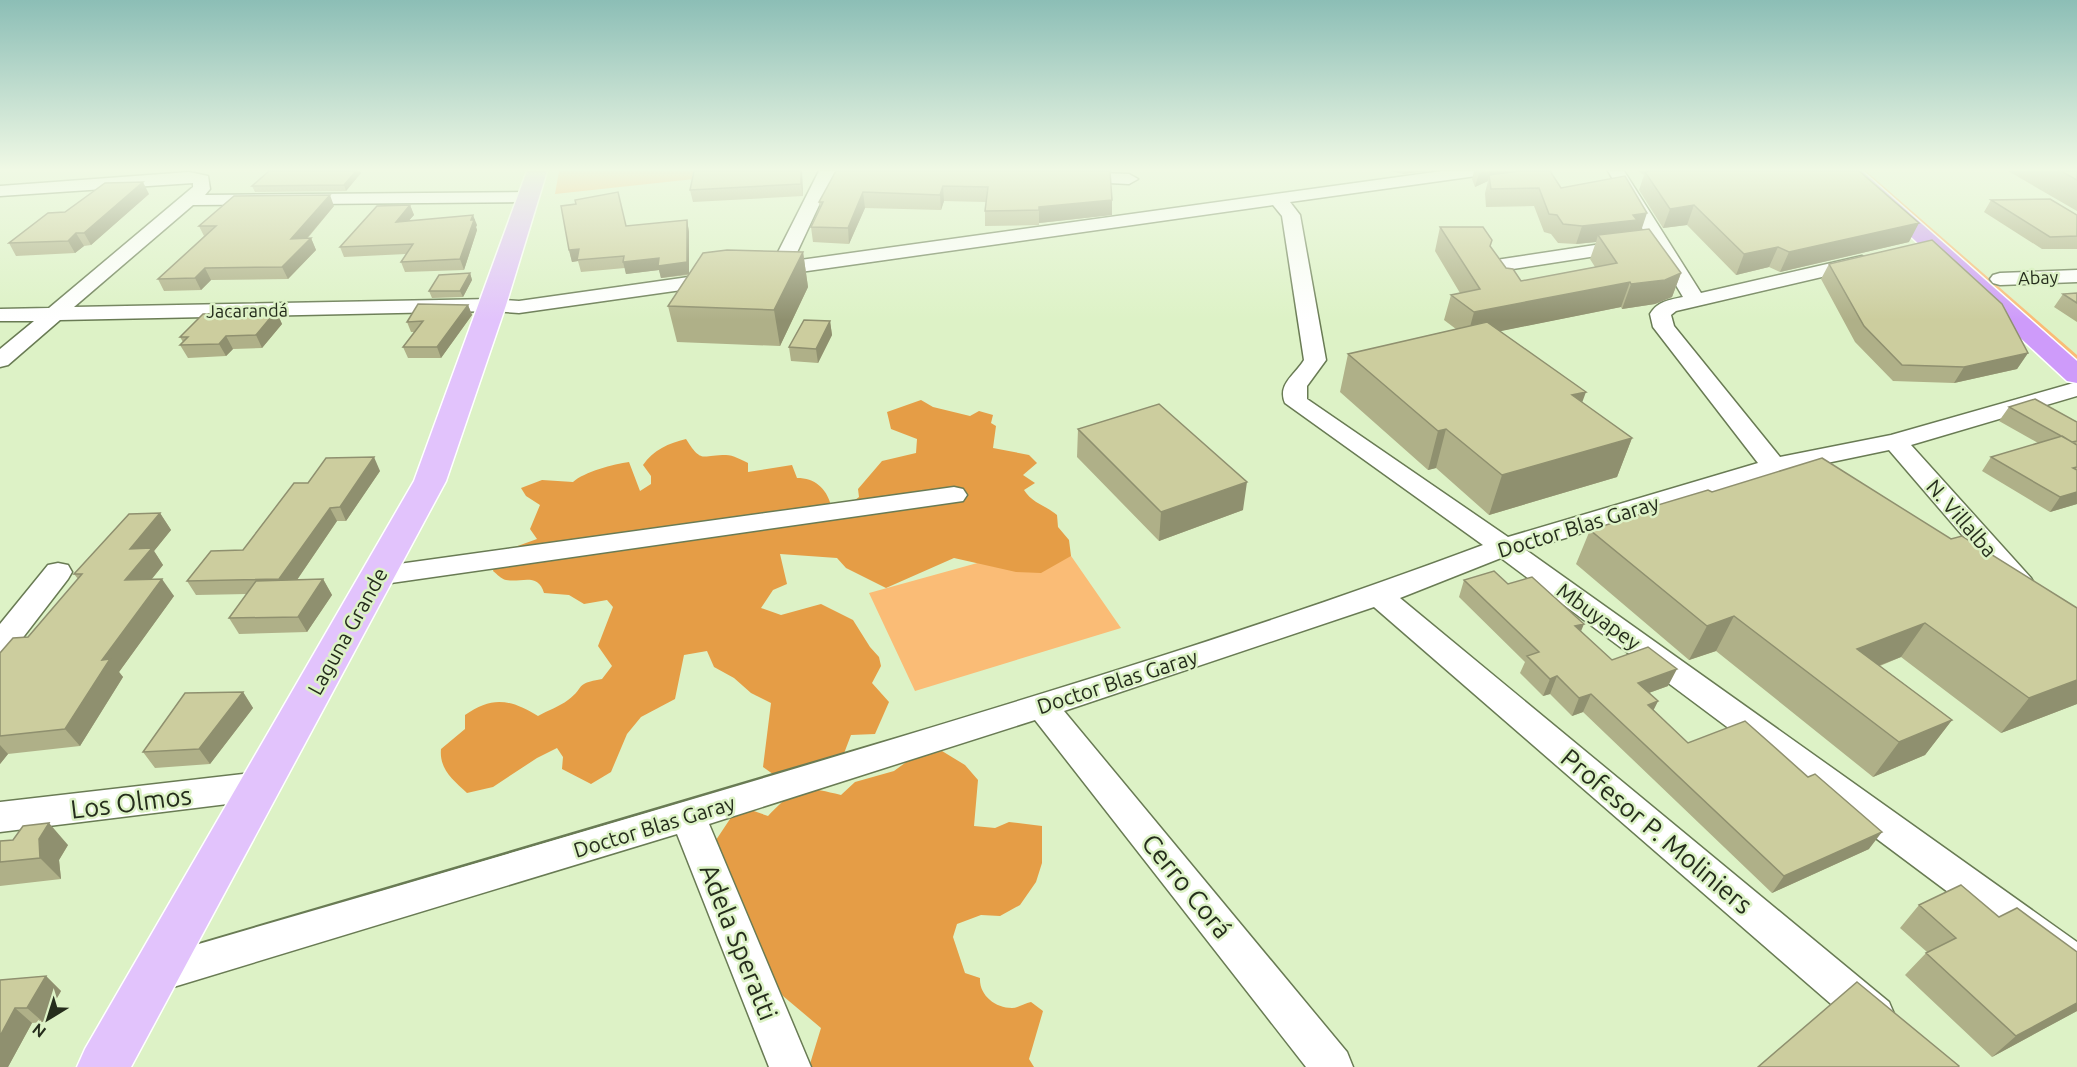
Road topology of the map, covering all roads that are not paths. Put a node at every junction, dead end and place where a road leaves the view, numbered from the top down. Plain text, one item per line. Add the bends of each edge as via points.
1 (164, 221) edge
2 (520, 221) edge
3 (803, 221) edge
4 (1121, 221) edge
5 (1293, 221) edge
6 (1646, 221) edge
7 (1897, 221) edge
8 (1933, 221) edge
9 (1659, 243) junction
10 (1877, 259) edge
11 (779, 269) junction
12 (756, 273) edge
13 (733, 276) edge
14 (2077, 276) edge
15 (2000, 279) junction
16 (1508, 287) edge
17 (1696, 301) junction
18 (493, 305) junction
19 (54, 314) junction
20 (0, 315) edge
21 (2077, 344) edge
22 (0, 360) edge
23 (2077, 375) edge
24 (2077, 389) edge
25 (1895, 442) junction
26 (1774, 466) junction
27 (954, 495) dead end
28 (1504, 547) junction
29 (58, 572) dead end
30 (377, 576) junction
31 (1378, 595) junction
32 (2037, 604) edge
33 (0, 645) edge
34 (1042, 706) junction
35 (261, 786) junction
36 (688, 816) junction
37 (0, 818) edge
38 (2077, 965) edge
39 (157, 974) junction
40 (1899, 1036) edge
41 (103, 1067) edge
42 (790, 1067) edge
43 (1332, 1067) edge

1 - 19 street
2 - 18 main road, Laguna Grande
3 - 11 street
4 - 11 street
5 - 28 street, Mbuyapey via 1315,360 1293,388 1297,404
6 - 9 street
7 - 23 highway via 1922,248
8 - 15 highway
9 - 16 street via 1496,266
9 - 17 street
10 - 17 street
11 - 12 street
13 - 18 street, Jacarandá via 583,299
14 - 15 street, Abay
15 - 21 highway
17 - 26 street via 1668,306 1660,314 1664,327
18 - 19 street, Jacarandá
18 - 30 main road, Laguna Grande via 430,480
19 - 20 street, Jacarandá
19 - 22 street
24 - 25 street, Doctor Blas Garay
25 - 26 street, Doctor Blas Garay
25 - 32 street, N. Villalba
26 - 28 street, Doctor Blas Garay
27 - 30 street
28 - 31 street, Doctor Blas Garay
28 - 38 street, Mbuyapey
29 - 33 street
30 - 35 main road, Laguna Grande
31 - 34 street, Doctor Blas Garay
31 - 40 street, Profesor P. Moliniers
34 - 36 street, Doctor Blas Garay
34 - 43 street, Cerro Corá
35 - 37 street, Los Olmos
35 - 39 main road, Laguna Grande
36 - 39 street, Doctor Blas Garay
36 - 42 street, Adela Speratti
39 - 41 main road, Laguna Grande

